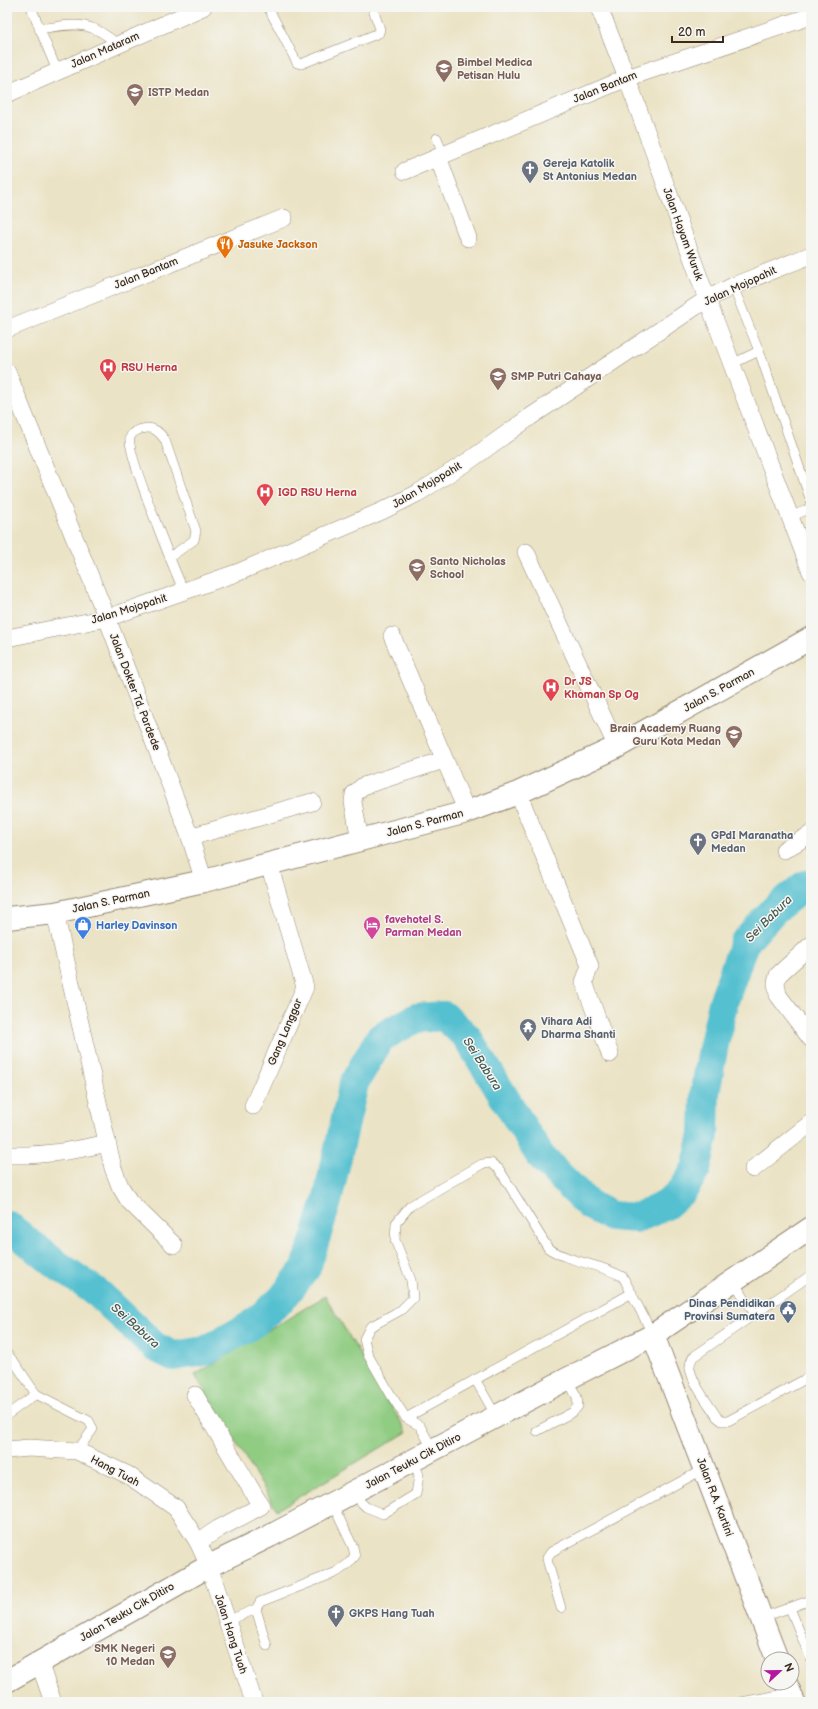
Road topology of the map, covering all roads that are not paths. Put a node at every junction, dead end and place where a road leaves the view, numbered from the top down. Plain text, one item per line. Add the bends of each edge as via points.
1 (31, 7) edge
2 (203, 7) edge
3 (268, 7) edge
4 (372, 7) edge
5 (599, 7) edge
6 (805, 14) edge
7 (39, 28) junction
8 (118, 44) junction
9 (57, 71) junction
10 (627, 78) junction
11 (7, 94) edge
12 (437, 138) dead end
13 (440, 156) junction
14 (404, 171) dead end
15 (284, 218) dead end
16 (468, 238) dead end
17 (811, 255) edge
18 (733, 286) junction
19 (707, 300) junction
20 (7, 329) edge
21 (759, 351) junction
22 (732, 364) junction
23 (7, 372) edge
24 (811, 501) edge
25 (811, 508) edge
26 (790, 517) junction
27 (526, 552) dead end
28 (170, 558) junction
29 (811, 572) edge
30 (184, 592) junction
31 (107, 618) junction
32 (392, 636) dead end
33 (7, 638) edge
34 (811, 638) edge
35 (617, 747) junction
36 (444, 760) junction
37 (518, 793) junction
38 (312, 802) dead end
39 (467, 812) junction
40 (811, 834) edge
41 (190, 837) junction
42 (360, 840) junction
43 (784, 850) dead end
44 (269, 864) junction
45 (204, 881) junction
46 (55, 913) junction
47 (7, 918) edge
48 (811, 945) edge
49 (811, 1039) edge
50 (610, 1054) dead end
51 (253, 1106) dead end
52 (811, 1124) edge
53 (106, 1143) junction
54 (10, 1155) dead end
55 (753, 1170) dead end
56 (811, 1228) edge
57 (174, 1245) dead end
58 (811, 1275) edge
59 (733, 1281) junction
60 (632, 1293) junction
61 (755, 1314) junction
62 (653, 1336) junction
63 (7, 1354) edge
64 (811, 1376) edge
65 (475, 1379) junction
66 (567, 1379) junction
67 (36, 1394) junction
68 (195, 1395) dead end
69 (7, 1415) edge
70 (496, 1416) junction
71 (406, 1418) junction
72 (537, 1431) dead end
73 (7, 1450) edge
74 (77, 1450) junction
75 (433, 1450) junction
76 (412, 1460) junction
77 (704, 1469) junction
78 (351, 1493) junction
79 (332, 1503) junction
80 (198, 1542) junction
81 (209, 1566) junction
82 (811, 1600) edge
83 (561, 1608) dead end
84 (790, 1608) junction
85 (256, 1609) junction
86 (761, 1618) junction
87 (226, 1621) junction
88 (808, 1644) edge
89 (267, 1646) dead end
90 (775, 1651) edge
91 (811, 1659) edge
92 (39, 1662) junction
93 (7, 1681) edge
94 (782, 1695) edge
95 (53, 1702) edge
96 (254, 1702) edge
97 (741, 1702) edge

1 - 7 lane
2 - 8 street, Jalan Mataram
3 - 4 lane via 297,63 301,64 379,33 380,29
5 - 10 street, Jalan Hayam Wuruk
6 - 10 street, Jalan Bantam
7 - 8 lane via 70,24 88,25
7 - 9 lane
8 - 9 street, Jalan Mataram
9 - 11 street, Jalan Mataram
10 - 13 street, Jalan Bantam
10 - 19 street, Jalan Hayam Wuruk
12 - 13 lane
13 - 14 street, Jalan Bantam
13 - 16 street
15 - 20 street, Jalan Bantam
17 - 18 street, Jalan Mojopahit
18 - 19 street, Jalan Mojopahit
18 - 21 lane
19 - 22 street, Jalan Hayam Wuruk
19 - 30 street, Jalan Mojopahit via 418,493 323,537
21 - 22 lane
21 - 24 lane
22 - 26 street, Jalan Hayam Wuruk
23 - 31 street, Jalan Dokter Td. Pardede
25 - 26 lane
26 - 29 street, Jalan Hayam Wuruk
27 - 35 street
28 - 28 lane via 130,444 130,437 141,429 156,430 165,440 196,531 194,540
28 - 30 lane
30 - 31 street, Jalan Mojopahit
31 - 33 street, Jalan Mojopahit
31 - 41 street, Jalan Dokter Td. Pardede
32 - 36 street
34 - 35 street, Jalan S. Parman
35 - 37 street, Jalan S. Parman
36 - 39 street
36 - 42 street via 371,783 356,791 353,802
37 - 39 street, Jalan S. Parman
37 - 50 street via 590,966 584,982
38 - 41 street
39 - 42 street, Jalan S. Parman
40 - 43 street
41 - 45 street, Jalan Dokter Td. Pardede
42 - 44 street, Jalan S. Parman
44 - 45 street, Jalan S. Parman
44 - 51 street, Gang Langgar via 305,987
45 - 46 street, Jalan S. Parman
46 - 47 street, Jalan S. Parman
46 - 53 street
48 - 49 street via 778,975 776,983 778,995
52 - 55 street
53 - 54 street via 57,1154
53 - 57 street via 112,1168 129,1202
56 - 59 street, Jalan Teuku Cik Ditiro
58 - 61 lane
59 - 61 lane
59 - 62 street, Jalan Teuku Cik Ditiro
60 - 62 lane
60 - 65 lane
60 - 71 lane via 623,1277 614,1271 559,1256 548,1248 498,1169 491,1163 482,1164 410,1206 396,1223 395,1240 411,1280 413,1298 401,1310 370,1327 364,1339 368,1355
61 - 64 lane via 693,1357 690,1363 697,1385 717,1417 722,1421 728,1421
62 - 66 street, Jalan Teuku Cik Ditiro
62 - 77 street, Jalan R.A. Kartini
63 - 67 lane
65 - 70 lane
65 - 71 lane
66 - 70 street, Jalan Teuku Cik Ditiro
66 - 72 lane via 577,1397 578,1406 573,1412
67 - 69 lane
67 - 74 lane via 89,1421 93,1429
68 - 80 street via 261,1506
70 - 75 street, Jalan Teuku Cik Ditiro
71 - 75 lane via 420,1426
73 - 74 street, Hang Tuah
74 - 80 street, Hang Tuah via 128,1475 176,1508
75 - 76 street, Jalan Teuku Cik Ditiro
76 - 78 street, Jalan Teuku Cik Ditiro
76 - 78 lane via 419,1475 416,1494 383,1514 366,1507
77 - 83 lane via 551,1552 547,1558
77 - 86 street, Jalan R.A. Kartini
78 - 79 street, Jalan Teuku Cik Ditiro
79 - 81 street, Jalan Teuku Cik Ditiro
79 - 85 lane via 355,1556 337,1572 260,1602
80 - 81 street, Hang Tuah
81 - 87 street, Jalan Hang Tuah
81 - 92 street, Jalan Teuku Cik Ditiro
82 - 84 lane
84 - 86 lane
84 - 88 lane
85 - 87 lane
85 - 89 lane
86 - 90 street, Jalan R.A. Kartini
87 - 96 street, Jalan Hang Tuah
88 - 91 lane
92 - 93 street, Jalan Teuku Cik Ditiro
92 - 95 street
94 - 97 lane

